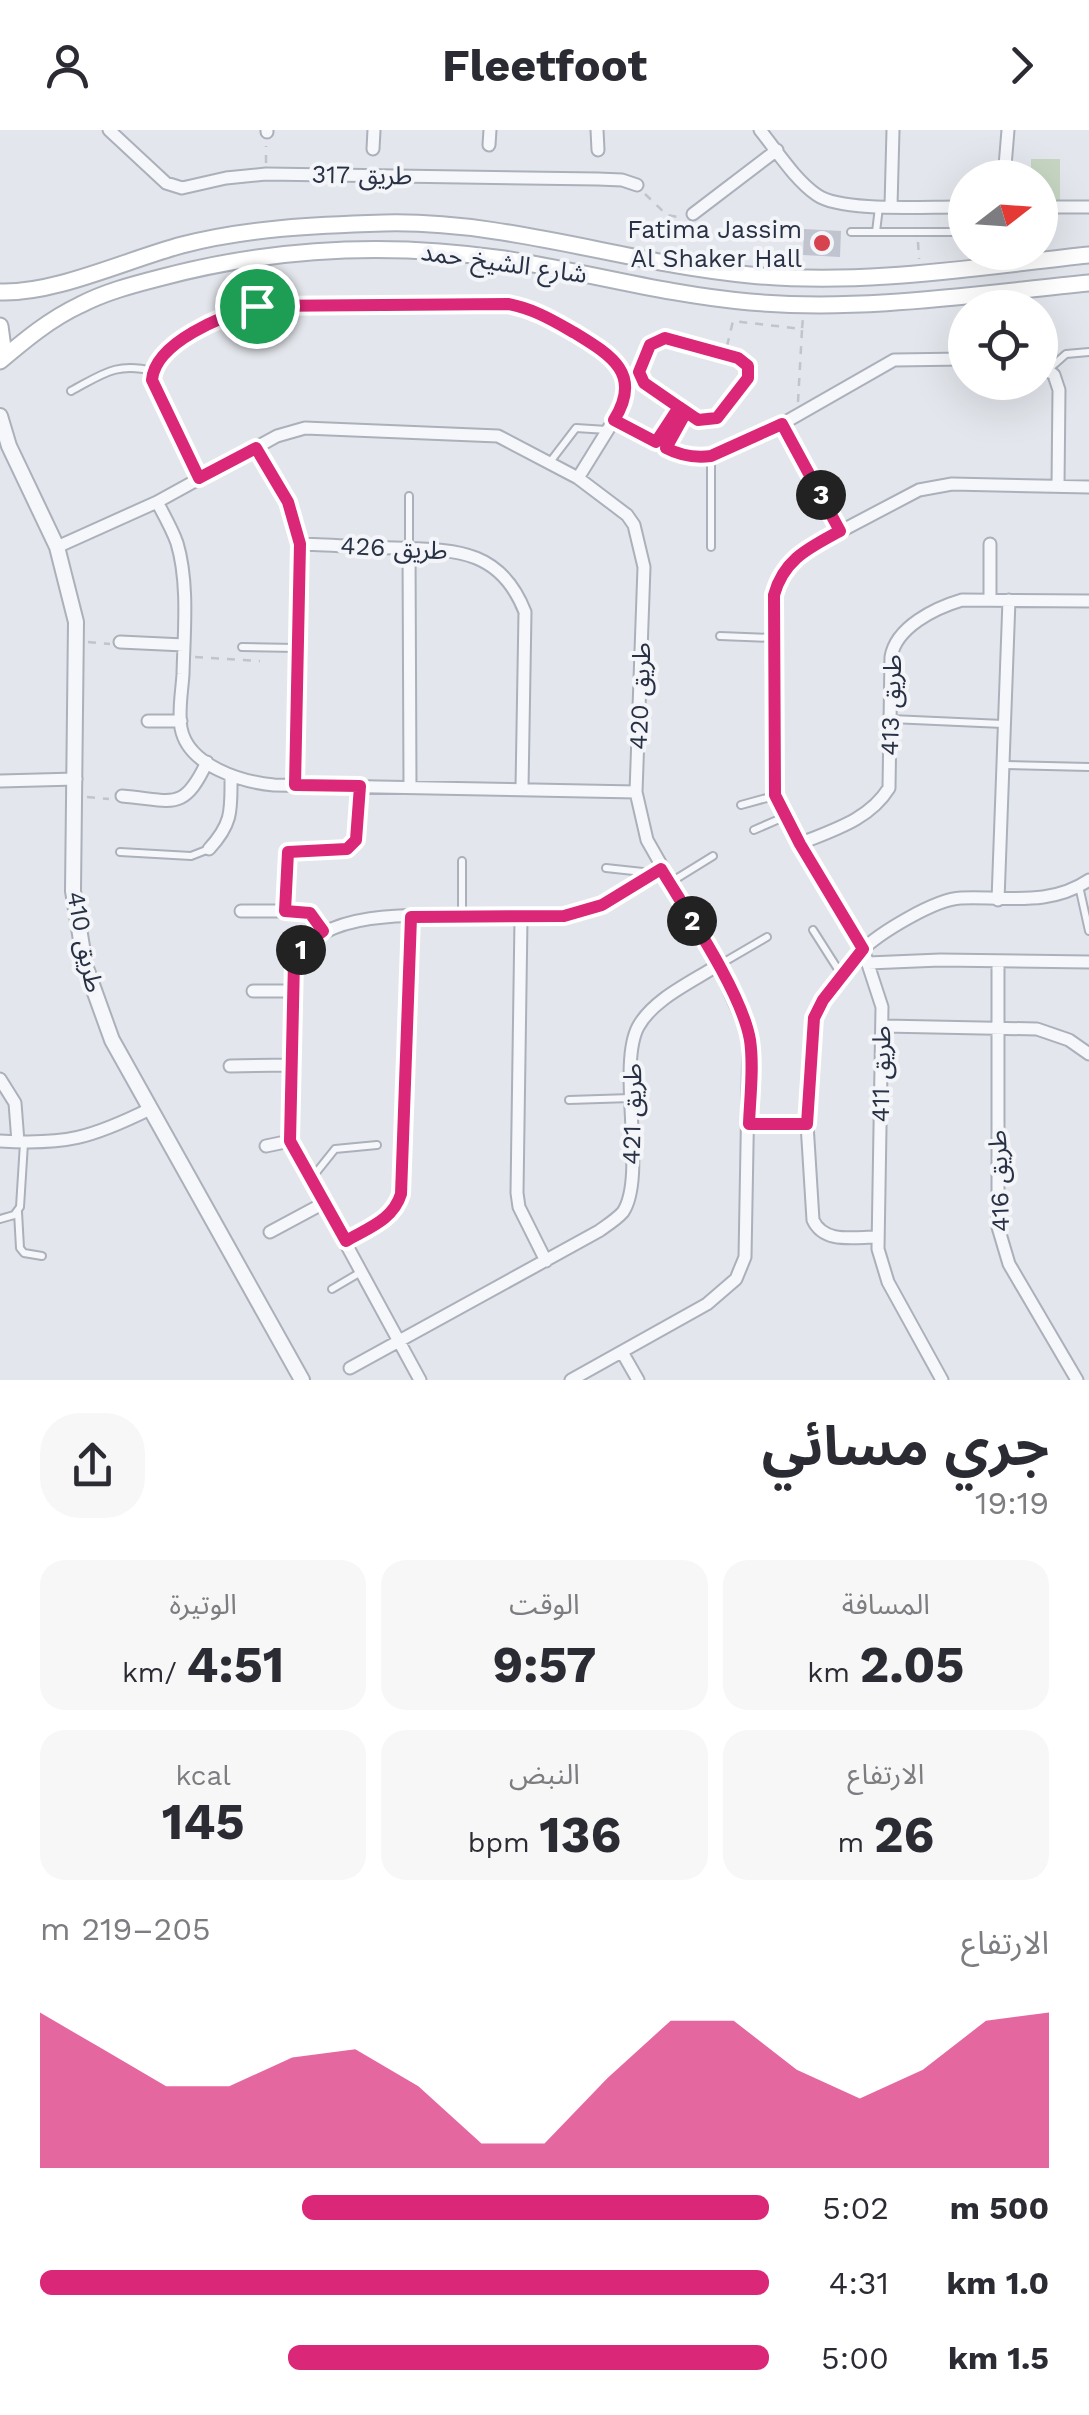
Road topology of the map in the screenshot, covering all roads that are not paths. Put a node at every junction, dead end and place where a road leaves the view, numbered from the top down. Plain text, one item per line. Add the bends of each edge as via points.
1 (109, 130) edge
2 (374, 130) edge
3 (490, 130) edge
4 (597, 130) edge
5 (760, 130) edge
6 (893, 130) edge
7 (1008, 130) edge
8 (489, 145) dead end
9 (373, 149) dead end
10 (598, 150) dead end
11 (777, 150) junction
12 (1006, 160) edge
13 (636, 185) road end
14 (885, 206) junction
15 (1089, 206) edge
16 (948, 207) edge
17 (1058, 207) edge
18 (693, 214) road end
19 (851, 232) dead end
20 (876, 232) junction
21 (948, 232) edge
22 (1089, 255) edge
23 (1089, 283) edge
24 (0, 292) edge
25 (0, 326) edge
26 (1089, 352) edge
27 (1058, 358) edge
28 (948, 359) edge
29 (0, 360) edge
30 (153, 371) junction
31 (1058, 388) edge
32 (71, 390) dead end
33 (683, 409) junction
34 (0, 416) edge
35 (782, 424) junction
36 (611, 425) junction
37 (661, 445) junction
38 (0, 447) edge
39 (256, 448) junction
40 (711, 456) junction
41 (550, 462) junction
42 (18, 464) junction
43 (199, 478) junction
44 (578, 478) junction
45 (1058, 486) junction
46 (1089, 487) edge
47 (409, 496) dead end
48 (157, 502) junction
49 (840, 531) junction
50 (300, 544) junction
51 (990, 544) dead end
52 (711, 546) dead end
53 (57, 547) junction
54 (409, 548) junction
55 (990, 600) junction
56 (1009, 600) junction
57 (1089, 601) edge
58 (720, 636) dead end
59 (772, 638) junction
60 (120, 642) road end
61 (242, 647) dead end
62 (298, 648) junction
63 (184, 651) junction
64 (890, 718) junction
65 (182, 720) junction
66 (148, 721) dead end
67 (1005, 724) junction
68 (207, 762) junction
69 (1003, 765) junction
70 (1089, 767) edge
71 (231, 776) junction
72 (76, 778) junction
73 (0, 781) edge
74 (295, 785) junction
75 (360, 786) junction
76 (410, 786) junction
77 (522, 788) junction
78 (636, 792) junction
79 (775, 795) junction
80 (122, 796) road end
81 (742, 805) dead end
82 (784, 817) junction
83 (754, 830) dead end
84 (800, 844) junction
85 (209, 849) joint
86 (120, 852) dead end
87 (713, 856) dead end
88 (462, 861) dead end
89 (606, 868) dead end
90 (657, 871) junction
91 (670, 883) junction
92 (1084, 883) edge
93 (998, 900) junction
94 (241, 911) dead end
95 (285, 911) junction
96 (411, 917) junction
97 (462, 918) junction
98 (521, 919) junction
99 (813, 930) dead end
100 (1089, 930) edge
101 (323, 931) junction
102 (766, 937) dead end
103 (863, 949) junction
104 (998, 962) junction
105 (1089, 962) edge
106 (868, 963) junction
107 (718, 965) junction
108 (842, 974) junction
109 (293, 991) junction
110 (253, 992) dead end
111 (884, 1026) junction
112 (998, 1028) junction
113 (1089, 1054) edge
114 (291, 1065) junction
115 (230, 1066) dead end
116 (0, 1079) edge
117 (632, 1098) junction
118 (570, 1100) dead end
119 (150, 1109) junction
120 (749, 1124) junction
121 (807, 1124) junction
122 (290, 1141) junction
123 (0, 1142) edge
124 (21, 1142) junction
125 (377, 1145) dead end
126 (266, 1146) dead end
127 (310, 1180) junction
128 (324, 1203) junction
129 (18, 1210) junction
130 (0, 1219) edge
131 (270, 1232) dead end
132 (877, 1237) junction
133 (346, 1241) junction
134 (42, 1256) dead end
135 (546, 1261) junction
136 (362, 1271) junction
137 (332, 1289) dead end
138 (400, 1341) junction
139 (622, 1352) junction
140 (350, 1368) dead end
141 (302, 1380) edge
142 (420, 1380) edge
143 (571, 1380) edge
144 (638, 1380) edge
145 (942, 1380) edge
146 (1077, 1380) edge

1 - 13 street, طريق 317 via 176,188 266,174
2 - 9 street
3 - 8 street
4 - 10 street
5 - 11 street
6 - 14 street
7 - 12 street
11 - 14 street via 820,197
11 - 18 street
14 - 16 street
14 - 20 lane
15 - 17 street
19 - 20 lane
20 - 21 lane
22 - 24 main road, شارع الشيخ حمد via 874,278 788,278 489,230 414,222 320,225 187,244 46,288
23 - 29 main road, شارع الشيخ حمد via 888,303 792,305 682,294 472,255 314,251 189,270 118,289 53,319
25 - 29 main road
26 - 27 lane
28 - 35 street via 894,360
30 - 32 lane via 115,368
30 - 36 street via 172,347 257,306 508,304 539,312 614,358 626,386
30 - 43 street via 154,388
31 - 45 street
33 - 33 lane via 703,422 717,418 748,378 746,362 665,338 653,342 640,365 641,378
33 - 37 lane
34 - 42 street, طريق 410
35 - 40 street
35 - 49 street
36 - 37 street
36 - 41 lane via 576,428
36 - 44 street
37 - 40 street via 685,456
38 - 42 street, طريق 410
39 - 41 street, طريق 420 via 305,428 484,433
39 - 43 street, طريق 420
39 - 50 street via 288,502
40 - 52 lane
41 - 44 street, طريق 420
42 - 53 street, طريق 410
43 - 48 street, طريق 420
44 - 78 street, طريق 420 via 627,515 643,551
45 - 46 street, طريق 411
45 - 49 street, طريق 411 via 930,487
47 - 54 lane
48 - 53 street, طريق 420
48 - 63 street via 181,560
49 - 59 street, طريق 411 via 785,569 774,595
50 - 54 street, طريق 426
50 - 62 street
51 - 55 street
53 - 72 street, طريق 410 via 76,622
54 - 76 street
54 - 77 street, طريق 426 via 476,557 500,571 517,593 527,635
55 - 56 street, طريق 413
55 - 64 street, طريق 413 via 949,604 903,630 890,657
56 - 57 street, طريق 413
56 - 67 street
58 - 59 lane
59 - 79 street, طريق 411
60 - 63 street
61 - 62 lane
62 - 74 street
63 - 65 street
64 - 67 lane
64 - 84 street, طريق 413 via 889,788 880,802
65 - 66 street
65 - 68 street via 186,739
67 - 69 street
68 - 71 street
68 - 80 street via 186,796
69 - 70 lane
69 - 93 street
71 - 74 street
71 - 85 street via 230,820
72 - 73 street
72 - 119 street, طريق 410 via 74,891 85,965 112,1040
74 - 75 street
75 - 76 street
75 - 95 street via 352,846 288,852
76 - 77 street
77 - 78 street
78 - 90 street, طريق 420
79 - 81 lane
79 - 82 street, طريق 411
82 - 83 lane
82 - 84 street, طريق 411
84 - 103 street, طريق 411
85 - 86 lane via 191,856
87 - 91 lane
88 - 97 lane
89 - 90 lane
90 - 91 street, طريق 420
90 - 98 street via 590,910
91 - 107 street, طريق 420
92 - 93 street via 1052,897
92 - 100 lane
93 - 103 street via 943,901
94 - 95 street
95 - 101 street via 310,913
96 - 97 street
96 - 101 street via 358,919
96 - 133 street via 401,1194 385,1220
97 - 98 street
98 - 135 street via 517,1193
99 - 108 lane
101 - 109 street via 294,961
102 - 107 lane
103 - 106 street, طريق 411
103 - 108 street
104 - 105 street
104 - 106 street
104 - 112 street, طريق 416
106 - 111 street, طريق 411
107 - 117 street, طريق 421 via 654,1008 637,1028
107 - 120 street, طريق 420 via 749,1035
108 - 121 street via 814,1018
109 - 110 street
109 - 114 street
111 - 112 street
111 - 132 street, طريق 411
112 - 113 street via 1048,1031
112 - 146 street, طريق 416 via 1000,1239
114 - 115 street
114 - 122 street
116 - 124 street via 15,1103
117 - 118 lane
117 - 135 street, طريق 421 via 630,1184 622,1214
119 - 124 street via 95,1136
119 - 141 street, طريق 410
120 - 121 street
120 - 139 street, طريق 420 via 740,1272 707,1304
121 - 132 street via 815,1226 829,1236
122 - 126 street
122 - 127 street
123 - 124 street
124 - 129 lane
125 - 127 lane via 335,1148
127 - 128 street
128 - 131 street
128 - 133 street
129 - 130 lane
129 - 134 lane via 21,1250
132 - 145 street, طريق 411 via 888,1282
133 - 136 street
135 - 138 street, طريق 421
136 - 137 lane
136 - 138 street
138 - 140 street, طريق 421
138 - 142 street
139 - 143 street, طريق 420
139 - 144 street

